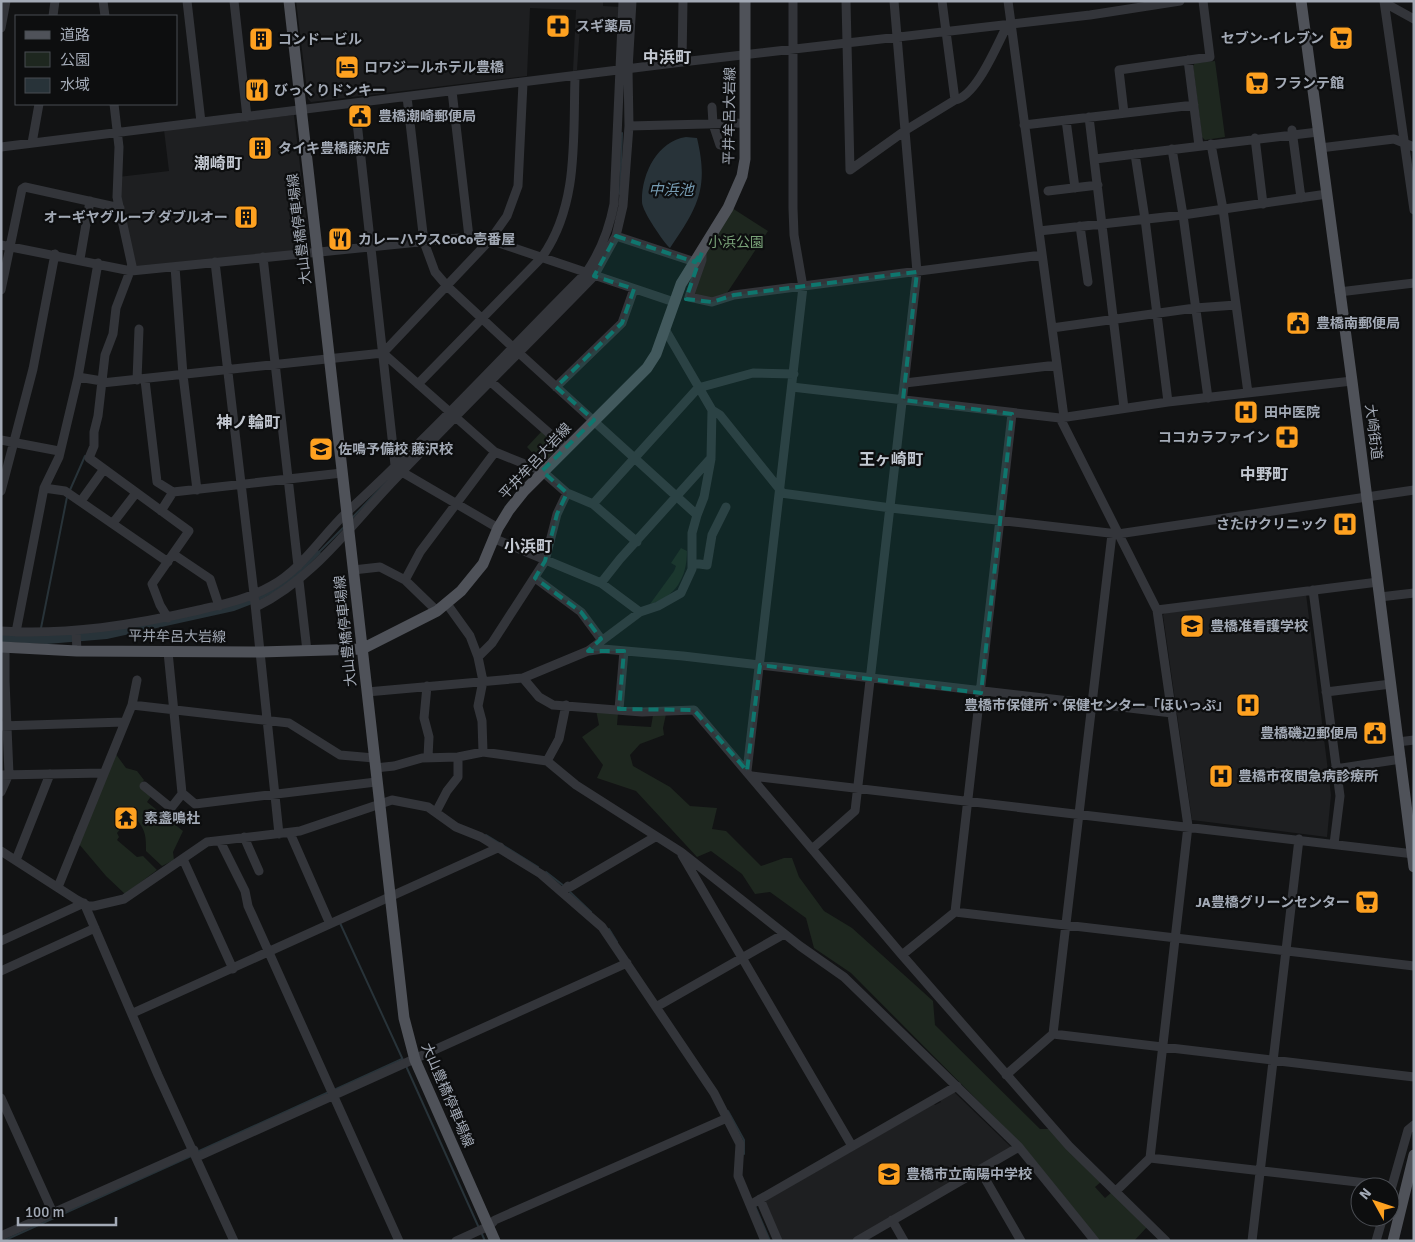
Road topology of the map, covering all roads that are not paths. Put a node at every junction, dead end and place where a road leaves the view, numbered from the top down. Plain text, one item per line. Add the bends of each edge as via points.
1 (6, 1) edge
2 (55, 1) edge
3 (103, 1) edge
4 (187, 1) edge
5 (234, 1) edge
6 (289, 1) edge
7 (623, 1) edge
8 (632, 1) edge
9 (683, 1) edge
10 (745, 1) edge
11 (793, 1) edge
12 (846, 1) edge
13 (894, 1) edge
14 (942, 1) edge
15 (1008, 1) edge
16 (1180, 1) edge
17 (1203, 1) edge
18 (1301, 1) edge
19 (1384, 2) edge
20 (53, 15) edge
21 (105, 15) edge
22 (1414, 19) edge
23 (1010, 24) junction
24 (1, 28) edge
25 (946, 32) junction
26 (897, 38) junction
27 (846, 44) junction
28 (793, 49) junction
29 (745, 55) junction
30 (1188, 60) junction
31 (682, 62) junction
32 (623, 70) junction
33 (575, 77) junction
34 (524, 83) junction
35 (452, 91) junction
36 (408, 96) junction
37 (955, 100) junction
38 (355, 104) junction
39 (39, 105) edge
40 (114, 105) edge
41 (1194, 105) junction
42 (712, 107) dead end
43 (301, 110) junction
44 (1124, 113) junction
45 (247, 117) junction
46 (1089, 117) junction
47 (1066, 120) junction
48 (200, 122) junction
49 (745, 123) junction
50 (713, 124) junction
51 (1024, 125) junction
52 (629, 126) junction
53 (1317, 129) junction
54 (906, 130) junction
55 (116, 132) junction
56 (1292, 132) junction
57 (1255, 138) junction
58 (1405, 142) junction
59 (32, 143) junction
60 (1211, 144) junction
61 (720, 146) dead end
62 (1199, 146) junction
63 (1, 147) edge
64 (1414, 147) edge
65 (1320, 148) junction
66 (1172, 150) junction
67 (1135, 154) junction
68 (1095, 159) junction
69 (1098, 185) junction
70 (1075, 188) junction
71 (1048, 192) dead end
72 (1327, 194) junction
73 (1301, 198) junction
74 (90, 201) junction
75 (1262, 204) junction
76 (120, 208) junction
77 (1223, 209) junction
78 (1414, 210) edge
79 (1183, 214) junction
80 (1145, 219) junction
81 (1102, 224) junction
82 (1080, 226) junction
83 (1039, 231) junction
84 (616, 236) junction
85 (469, 237) junction
86 (490, 240) junction
87 (424, 242) junction
88 (5, 245) edge
89 (370, 247) junction
90 (317, 252) junction
91 (702, 252) junction
92 (55, 254) junction
93 (1042, 255) junction
94 (263, 257) junction
95 (542, 257) junction
96 (80, 259) junction
97 (215, 262) junction
98 (695, 262) junction
99 (98, 263) junction
100 (176, 267) junction
101 (131, 271) junction
102 (917, 272) junction
103 (590, 274) junction
104 (1088, 282) dead end
105 (1414, 283) edge
106 (447, 286) junction
107 (803, 286) junction
108 (634, 289) junction
109 (1, 290) edge
110 (1339, 292) junction
111 (674, 302) junction
112 (1236, 305) junction
113 (1195, 308) junction
114 (1156, 313) junction
115 (482, 319) junction
116 (1114, 320) junction
117 (1052, 328) junction
118 (139, 329) dead end
119 (666, 331) junction
120 (515, 350) junction
121 (383, 354) junction
122 (330, 358) junction
123 (274, 364) junction
124 (1057, 365) junction
125 (226, 370) junction
126 (794, 374) junction
127 (184, 375) junction
128 (78, 377) junction
129 (141, 380) junction
130 (1352, 381) junction
131 (102, 382) junction
132 (491, 382) junction
133 (418, 384) junction
134 (905, 384) junction
135 (556, 387) junction
136 (792, 387) junction
137 (698, 388) junction
138 (1248, 393) junction
139 (1208, 398) junction
140 (903, 400) junction
141 (1168, 402) junction
142 (1124, 408) junction
143 (712, 410) junction
144 (452, 414) junction
145 (1012, 414) junction
146 (1062, 418) junction
147 (594, 420) junction
148 (1, 440) edge
149 (13, 442) junction
150 (566, 448) junction
151 (59, 451) junction
152 (495, 452) junction
153 (634, 458) junction
154 (711, 458) junction
155 (395, 465) junction
156 (104, 469) junction
157 (542, 471) junction
158 (402, 472) junction
159 (342, 473) junction
160 (287, 480) junction
161 (240, 485) junction
162 (44, 488) junction
163 (197, 490) junction
164 (1414, 490) edge
165 (1, 491) edge
166 (173, 492) junction
167 (781, 492) junction
168 (136, 493) junction
169 (567, 493) junction
170 (677, 497) junction
171 (1367, 498) junction
172 (81, 501) junction
173 (456, 502) junction
174 (593, 504) junction
175 (726, 506) dead end
176 (891, 508) junction
177 (161, 510) junction
178 (696, 515) junction
179 (1002, 521) junction
180 (347, 522) junction
181 (113, 523) junction
182 (497, 534) junction
183 (1115, 534) junction
184 (637, 542) junction
185 (171, 558) junction
186 (545, 561) junction
187 (692, 563) junction
188 (298, 566) junction
189 (353, 570) junction
190 (535, 578) junction
191 (404, 580) junction
192 (299, 581) junction
193 (1378, 582) junction
194 (601, 583) junction
195 (1313, 590) junction
196 (1414, 593) edge
197 (254, 594) junction
198 (1380, 597) junction
199 (447, 604) junction
200 (219, 606) junction
201 (256, 607) junction
202 (1157, 610) junction
203 (437, 611) junction
204 (640, 612) junction
205 (168, 618) junction
206 (76, 631) junction
207 (1, 632) edge
208 (16, 632) junction
209 (601, 640) junction
210 (3, 647) edge
211 (77, 647) junction
212 (362, 649) junction
213 (307, 651) junction
214 (588, 651) junction
215 (624, 651) junction
216 (168, 652) junction
217 (260, 652) junction
218 (478, 657) junction
219 (760, 665) junction
220 (523, 678) junction
221 (871, 678) junction
222 (137, 680) dead end
223 (3, 681) edge
224 (483, 681) junction
225 (1391, 684) junction
226 (427, 686) junction
227 (367, 692) junction
228 (1326, 692) junction
229 (981, 693) junction
230 (132, 705) junction
231 (1091, 705) junction
232 (566, 706) junction
233 (619, 709) junction
234 (172, 710) junction
235 (1172, 713) junction
236 (267, 720) junction
237 (124, 722) junction
238 (4, 726) edge
239 (1414, 740) edge
240 (1398, 742) junction
241 (483, 752) junction
242 (428, 757) junction
243 (458, 757) junction
244 (1400, 759) junction
245 (547, 761) junction
246 (374, 763) junction
247 (1335, 768) junction
248 (103, 773) junction
249 (750, 773) junction
250 (5, 774) edge
251 (50, 774) junction
252 (376, 782) junction
253 (144, 786) dead end
254 (858, 789) junction
255 (1, 792) edge
256 (182, 794) junction
257 (275, 795) junction
258 (968, 801) junction
259 (379, 805) junction
260 (436, 812) junction
261 (1078, 814) junction
262 (1188, 826) junction
263 (290, 833) junction
264 (279, 834) junction
265 (244, 837) junction
266 (655, 837) junction
267 (1299, 840) junction
268 (220, 841) junction
269 (1334, 844) junction
270 (500, 847) junction
271 (812, 849) junction
272 (1, 851) edge
273 (681, 852) junction
274 (1413, 854) edge
275 (183, 859) junction
276 (16, 860) junction
277 (1414, 867) edge
278 (259, 871) dead end
279 (58, 887) junction
280 (566, 889) junction
281 (389, 898) junction
282 (84, 903) junction
283 (955, 912) junction
284 (330, 924) junction
285 (1065, 925) junction
286 (95, 928) junction
287 (784, 934) junction
288 (1175, 937) junction
289 (1, 941) edge
290 (1286, 950) junction
291 (270, 952) junction
292 (902, 955) junction
293 (742, 957) junction
294 (627, 963) junction
295 (1414, 966) edge
296 (233, 969) junction
297 (1, 971) edge
298 (658, 1006) junction
299 (132, 1013) junction
300 (1053, 1034) junction
301 (1162, 1048) junction
302 (1273, 1060) junction
303 (408, 1063) junction
304 (1006, 1075) junction
305 (1414, 1077) edge
306 (957, 1086) junction
307 (333, 1092) junction
308 (1, 1098) edge
309 (727, 1118) junction
310 (1414, 1125) edge
311 (852, 1146) junction
312 (1019, 1147) junction
313 (196, 1153) junction
314 (1414, 1155) edge
315 (1150, 1158) junction
316 (980, 1170) junction
317 (1260, 1172) junction
318 (1394, 1177) edge
319 (1350, 1184) edge
320 (1116, 1191) junction
321 (755, 1202) junction
322 (53, 1213) junction
323 (892, 1220) junction
324 (1380, 1227) edge
325 (482, 1229) junction
326 (1, 1236) edge
327 (234, 1241) edge
328 (400, 1241) edge
329 (456, 1241) edge
330 (495, 1241) edge
331 (765, 1241) edge
332 (778, 1241) edge
333 (857, 1241) edge
334 (904, 1241) edge
335 (1022, 1241) edge
336 (1095, 1241) edge
337 (1166, 1241) edge
338 (1252, 1241) edge
339 (1376, 1241) edge
340 (1393, 1241) edge

1 - 24 street
2 - 20 street
3 - 21 street
4 - 48 street
5 - 45 street
6 - 43 main road, 大山豊橋停車場線
7 - 32 street
8 - 32 street
9 - 31 street
10 - 29 main road, 平井牟呂大岩線
11 - 28 street
12 - 27 street
13 - 26 street
14 - 25 street
15 - 23 street
16 - 23 street
17 - 30 street via 1210,57
18 - 53 main road, 大崎街道
19 - 22 street
19 - 58 street
23 - 25 street
23 - 37 street via 978,81
23 - 51 street
25 - 26 street
25 - 37 street
26 - 27 street
26 - 54 street
27 - 28 street
27 - 54 street via 850,170
28 - 29 street
28 - 107 street via 794,235
29 - 31 street
29 - 49 main road, 平井牟呂大岩線
30 - 41 street
30 - 44 street via 1119,70
31 - 32 street
32 - 33 street
32 - 52 street
32 - 103 street via 614,204
33 - 34 street
33 - 95 street via 569,195 561,224
34 - 35 street
34 - 86 street via 518,186 507,216
35 - 36 street
35 - 85 street
36 - 38 street
36 - 87 street
37 - 54 street
38 - 43 street
38 - 89 street
39 - 59 street
40 - 55 street
41 - 44 street
41 - 62 street
42 - 50 street
43 - 45 street
43 - 90 main road, 大山豊橋停車場線
44 - 46 street
45 - 48 street
46 - 47 street
46 - 68 street
47 - 51 street
47 - 70 street
48 - 55 street
49 - 50 street
49 - 91 main road, 平井牟呂大岩線 via 746,159 742,176 728,208
50 - 52 street
50 - 61 street
51 - 83 street
52 - 84 street via 623,206
53 - 56 street
53 - 65 main road, 大崎街道
54 - 102 street
55 - 59 street
55 - 76 street via 119,147 116,180
56 - 57 street via 1269,133
56 - 73 street
57 - 60 street
57 - 75 street
58 - 64 street
58 - 65 street via 1394,139
58 - 78 street
59 - 63 street
60 - 62 street
60 - 77 street
62 - 66 street
65 - 72 main road, 大崎街道
66 - 67 street
66 - 79 street
67 - 68 street
67 - 80 street
68 - 69 street
69 - 70 street
69 - 81 street
70 - 71 street
72 - 73 street
72 - 110 main road, 大崎街道
73 - 75 street
74 - 76 street
74 - 88 street via 22,188
74 - 96 street
75 - 77 street
76 - 101 street via 132,258
77 - 79 street
77 - 112 street
79 - 80 street
79 - 113 street
80 - 81 street
80 - 114 street
81 - 82 street
81 - 116 street
82 - 83 street
82 - 104 street
83 - 93 street
84 - 98 street
84 - 103 street
85 - 86 street
85 - 87 street
86 - 95 street
86 - 106 street
87 - 89 street
87 - 106 street via 435,272
88 - 92 street
88 - 109 street
89 - 90 street
89 - 121 street
90 - 94 street
90 - 122 main road, 大山豊橋停車場線
91 - 98 main road, 平井牟呂大岩線
91 - 107 street via 690,290 691,299 712,302 734,295
92 - 96 street
92 - 149 street via 33,369
93 - 102 street
93 - 117 street
94 - 97 street
94 - 123 street
95 - 103 street
95 - 115 street
96 - 99 street
97 - 100 street
97 - 125 street
98 - 111 main road, 平井牟呂大岩線
99 - 101 street
99 - 128 street
100 - 101 street
100 - 127 street
101 - 131 street via 116,308
102 - 107 street
102 - 134 street
103 - 108 street
103 - 120 street
105 - 110 street
106 - 115 street
106 - 121 street
107 - 126 street
108 - 111 street
108 - 135 street via 622,323
110 - 130 main road, 大崎街道
111 - 119 main road, 平井牟呂大岩線
112 - 113 street
112 - 138 street
113 - 114 street
113 - 139 street
114 - 116 street
114 - 141 street
115 - 120 street
115 - 133 street
116 - 117 street
116 - 142 street
117 - 124 street
118 - 129 street
119 - 137 street
119 - 147 main road, 平井牟呂大岩線 via 647,368
120 - 132 street
120 - 135 street
120 - 144 street
121 - 122 street
121 - 133 street
121 - 155 street
122 - 123 street
122 - 159 main road, 大山豊橋停車場線
123 - 125 street
123 - 160 street
124 - 134 street
124 - 146 street
125 - 127 street
125 - 161 street
126 - 136 street
126 - 137 street via 753,373
127 - 129 street
127 - 163 street
128 - 131 street
128 - 151 street
129 - 131 street
129 - 166 street via 157,482
130 - 138 street
130 - 171 main road, 大崎街道
131 - 156 street via 94,446 89,458
132 - 144 street
132 - 150 street
133 - 144 street
134 - 140 street
135 - 147 street
136 - 140 street
136 - 167 street
137 - 143 street
137 - 153 street
138 - 139 street
139 - 141 street
140 - 145 street
140 - 176 street
141 - 142 street
142 - 146 street
143 - 154 street
143 - 167 street via 720,415
144 - 152 street
144 - 155 street
144 - 158 street
145 - 146 street
145 - 179 street
146 - 183 street
147 - 150 main road, 平井牟呂大岩線
147 - 153 street
148 - 149 street
149 - 151 street
149 - 165 street
150 - 157 main road, 平井牟呂大岩線
151 - 162 street via 59,458
152 - 157 street
152 - 173 street
153 - 170 street
153 - 174 street
154 - 170 street
154 - 178 street via 704,497
155 - 158 street
155 - 180 street
156 - 168 street
156 - 172 street
157 - 169 street
157 - 182 main road, 平井牟呂大岩線 via 509,510
158 - 173 street
158 - 180 street
159 - 160 street
159 - 180 main road, 大山豊橋停車場線
160 - 161 street
160 - 188 street
161 - 163 street
161 - 197 street
162 - 172 street via 65,491
162 - 208 street
163 - 166 street
164 - 171 street
166 - 177 street
167 - 176 street
167 - 219 street
168 - 177 street
168 - 181 street
169 - 174 street
169 - 186 street via 556,514
170 - 178 street
170 - 184 street
171 - 183 street
171 - 193 main road, 大崎街道
172 - 181 street
173 - 182 street
173 - 191 street
174 - 184 street
175 - 187 street via 714,529 707,565
176 - 179 street
176 - 221 street
177 - 185 street via 189,532
178 - 187 street
179 - 183 street
179 - 229 street
180 - 188 street
180 - 189 main road, 大山豊橋停車場線
180 - 192 street
181 - 185 street
182 - 186 street
182 - 199 main road, 平井牟呂大岩線 via 483,564
183 - 202 street
183 - 231 street
184 - 194 street
185 - 200 street via 210,579
185 - 205 street via 152,584
186 - 190 street
186 - 194 street
187 - 204 street via 681,593
188 - 197 street via 272,586
189 - 191 street via 380,567
189 - 212 main road, 大山豊橋停車場線
190 - 209 street via 581,612
190 - 218 street via 492,643
191 - 203 street
192 - 201 street
192 - 213 street
193 - 195 street
193 - 198 main road, 大崎街道
194 - 204 street
195 - 202 street
195 - 228 street
196 - 198 street
197 - 200 street
197 - 201 street
198 - 225 main road, 大崎街道
199 - 203 main road, 平井牟呂大岩線
199 - 218 street via 460,620
200 - 205 street
201 - 217 street
202 - 235 street
203 - 212 main road, 平井牟呂大岩線
204 - 209 street
205 - 206 street
206 - 208 street
206 - 211 street
207 - 208 street
209 - 214 street
210 - 211 main road, 平井牟呂大岩線
210 - 223 street
211 - 216 main road, 平井牟呂大岩線
212 - 213 main road, 平井牟呂大岩線
212 - 227 main road, 大山豊橋停車場線
213 - 217 main road, 平井牟呂大岩線
214 - 215 street via 603,648
214 - 220 street
215 - 219 street
215 - 233 street
216 - 217 main road, 平井牟呂大岩線
216 - 234 street
217 - 236 street
218 - 224 street
219 - 221 street
219 - 249 street
220 - 224 street
220 - 232 street via 544,700
221 - 229 street
221 - 254 street
222 - 230 street
223 - 238 street
224 - 226 street
224 - 241 street via 478,706
225 - 228 street
225 - 240 main road, 大崎街道
226 - 227 street
226 - 242 street via 424,718 429,741
227 - 246 main road, 大山豊橋停車場線
228 - 247 street
229 - 231 street
229 - 258 street
230 - 234 street
230 - 237 street
231 - 235 street
231 - 261 street
232 - 233 street
232 - 245 street via 559,739
233 - 249 street via 642,712 694,710
234 - 236 street
234 - 256 street
235 - 262 street
236 - 246 street via 289,723 340,755
236 - 257 street
237 - 238 street
237 - 248 street
238 - 250 street
239 - 240 street
240 - 244 main road, 大崎街道
241 - 243 street
241 - 245 street
242 - 243 street
242 - 246 street via 394,766
243 - 260 street via 458,777
244 - 247 street
244 - 274 main road, 大崎街道
245 - 266 street via 576,785
246 - 252 main road, 大山豊橋停車場線
247 - 269 street via 1340,796
248 - 251 street
248 - 279 street
249 - 254 street
249 - 271 street
250 - 251 street
250 - 255 street
251 - 276 street
252 - 257 street
252 - 259 main road, 大山豊橋停車場線
253 - 256 street via 171,808
254 - 258 street
254 - 271 street via 855,811
256 - 257 street via 195,804
257 - 264 street
258 - 261 street
258 - 283 street
259 - 260 street via 398,800
259 - 263 street
259 - 281 main road, 大山豊橋停車場線
260 - 270 street via 456,827
261 - 262 street
261 - 285 street
262 - 267 street
262 - 288 street
263 - 264 street
263 - 284 street
264 - 265 street
265 - 268 street
265 - 278 street
266 - 273 street
266 - 280 street
267 - 269 street
267 - 290 street
268 - 275 street via 207,842
268 - 291 street
269 - 274 street
270 - 280 street
270 - 281 street
271 - 292 street
272 - 276 street
273 - 287 street
273 - 293 street
274 - 277 main road, 大崎街道
275 - 282 street via 124,899 94,906
275 - 296 street
276 - 279 street
279 - 282 street
280 - 294 street via 602,927
281 - 284 street
281 - 303 main road, 大山豊橋停車場線
282 - 286 street
282 - 289 street
283 - 285 street
283 - 292 street
284 - 291 street
285 - 288 street
285 - 300 street
286 - 297 street
286 - 299 street
287 - 293 street
287 - 306 street via 844,977
288 - 290 street
288 - 301 street
290 - 295 street
290 - 302 street
291 - 296 street
291 - 307 street
292 - 304 street
293 - 298 street
293 - 311 street
294 - 298 street
294 - 303 street
296 - 299 street
298 - 309 street
299 - 313 street
300 - 301 street
300 - 304 street
301 - 302 street
301 - 315 street
302 - 305 street
302 - 317 street
303 - 307 street
303 - 325 main road, 大山豊橋停車場線
304 - 320 street via 1069,1146
306 - 311 street
306 - 312 street
307 - 313 street
307 - 328 street
308 - 322 street
309 - 321 street via 740,1144 737,1171
309 - 325 street via 495,1220
310 - 318 street via 1408,1130
311 - 321 street
312 - 316 street
312 - 336 street
313 - 322 street
313 - 327 street
314 - 340 main road
315 - 317 street
315 - 320 street
316 - 323 street
316 - 335 street
317 - 319 street
317 - 338 street
320 - 337 street
321 - 331 street
321 - 332 street
322 - 326 street
323 - 333 street
323 - 334 street
324 - 339 street
325 - 329 street
325 - 330 main road, 大山豊橋停車場線

